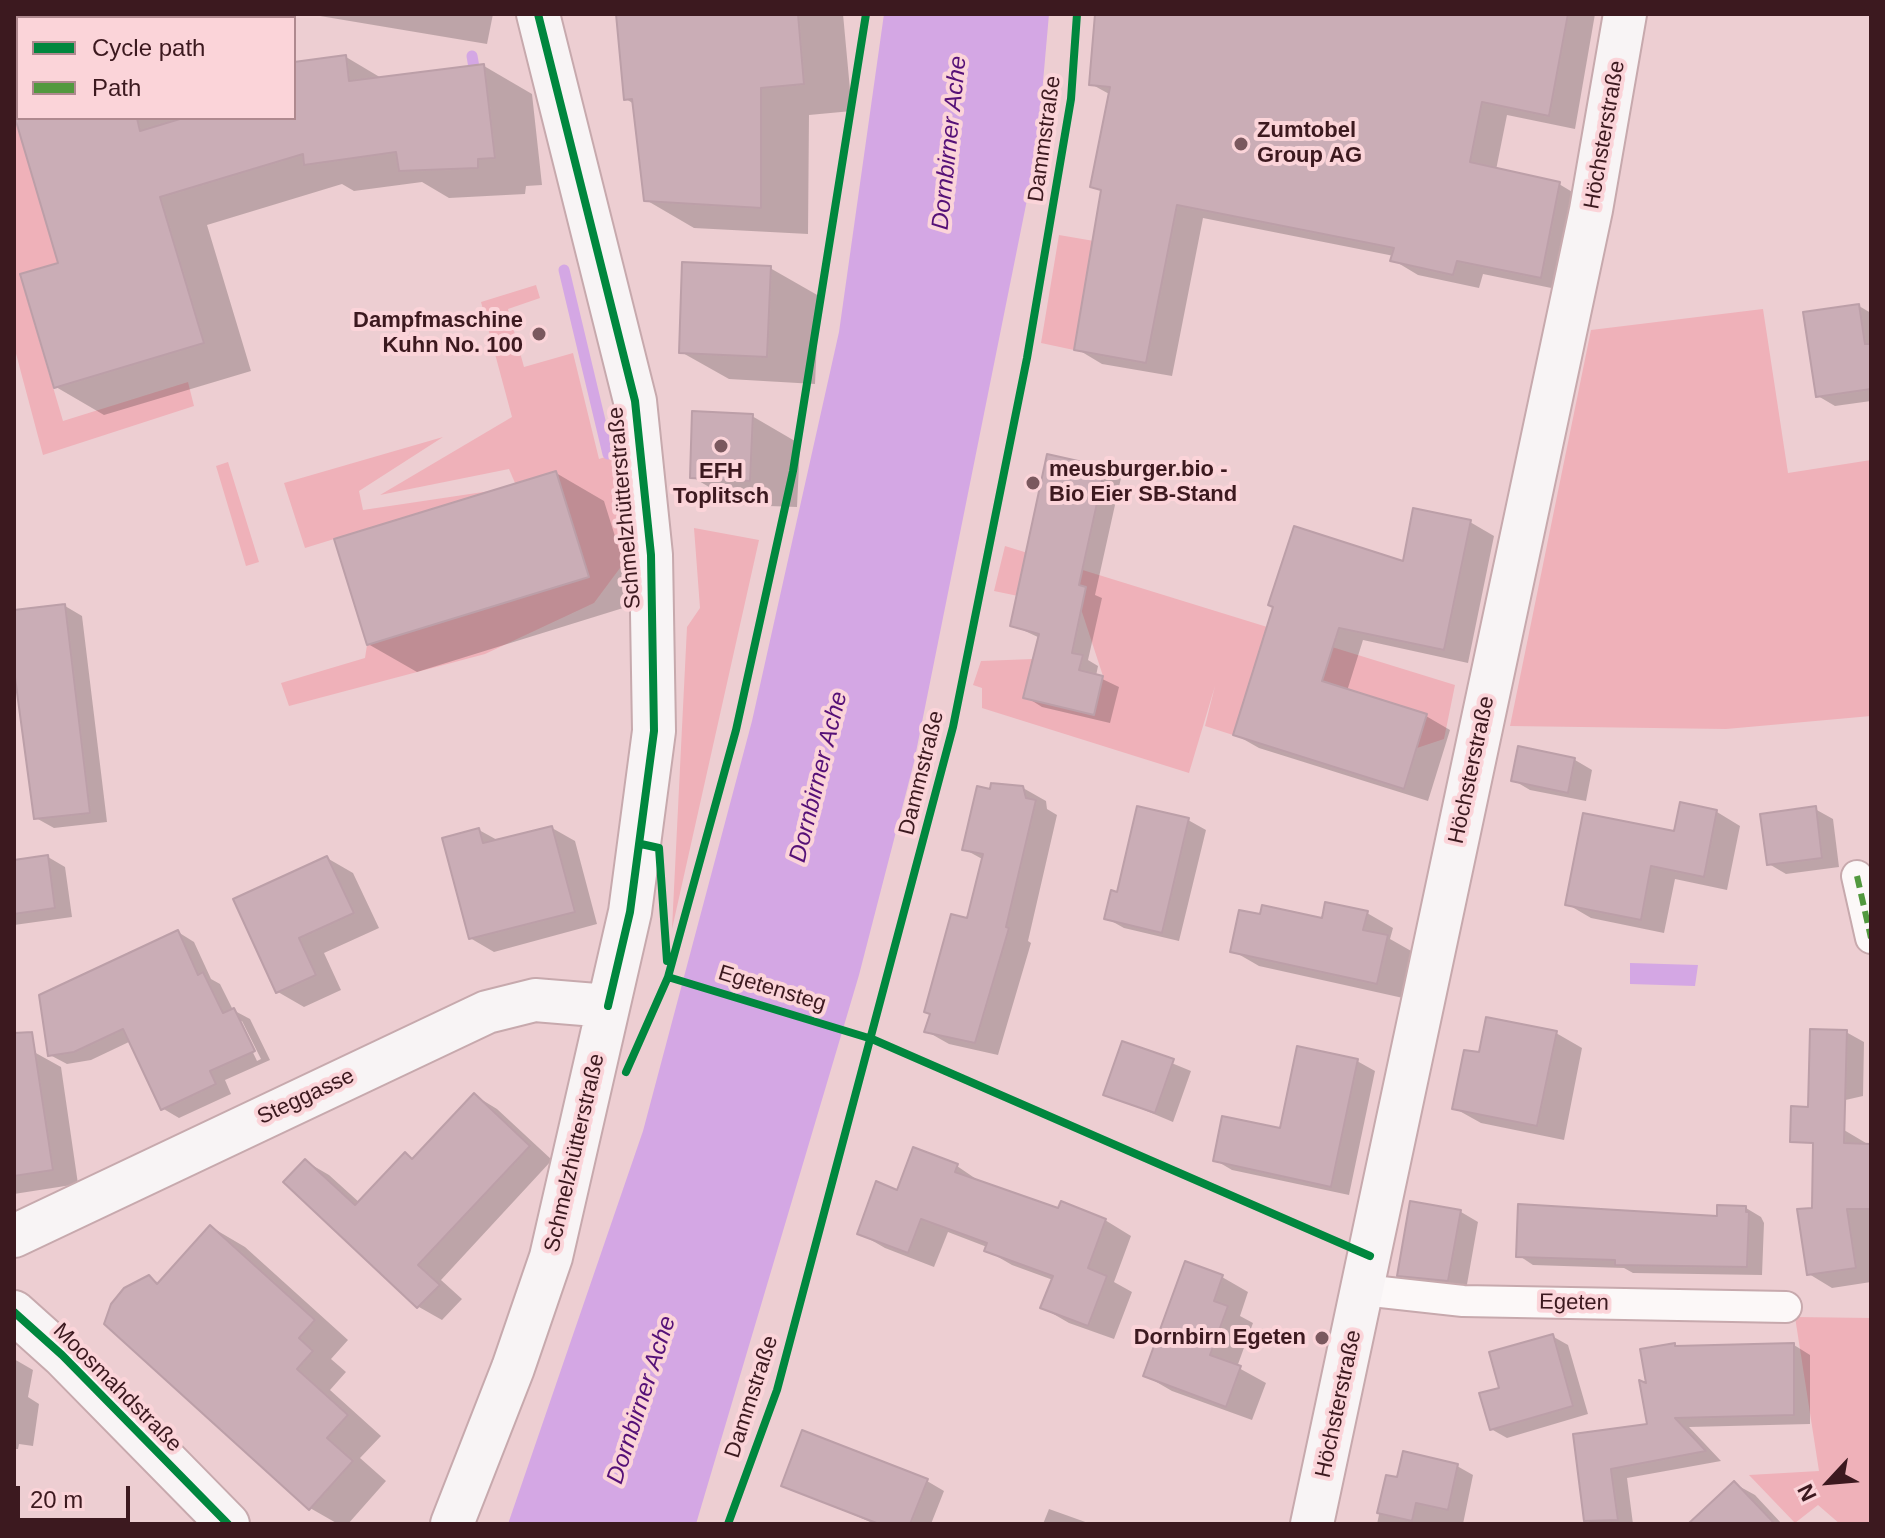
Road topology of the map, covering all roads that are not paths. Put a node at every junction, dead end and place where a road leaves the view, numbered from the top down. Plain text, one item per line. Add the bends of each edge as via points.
1 (538, 14) edge
2 (1625, 14) edge
3 (1857, 876) dead end
4 (1871, 938) edge
5 (608, 1006) junction
6 (14, 1236) edge
7 (1363, 1290) junction
8 (1786, 1307) dead end
9 (14, 1312) edge
10 (228, 1524) edge
11 (452, 1524) edge
12 (1312, 1524) edge

1 - 5 street, Schmelzhütterstraße via 635,401 651,555 654,731 630,912
2 - 7 street, Höchsterstraße via 1591,210
3 - 4 street
5 - 6 street, Steggasse via 535,1000 487,1012
5 - 11 street, Schmelzhütterstraße via 551,1257
7 - 8 street, Egeten via 1463,1301
7 - 12 street, Höchsterstraße
9 - 10 street, Moosmahdstraße

